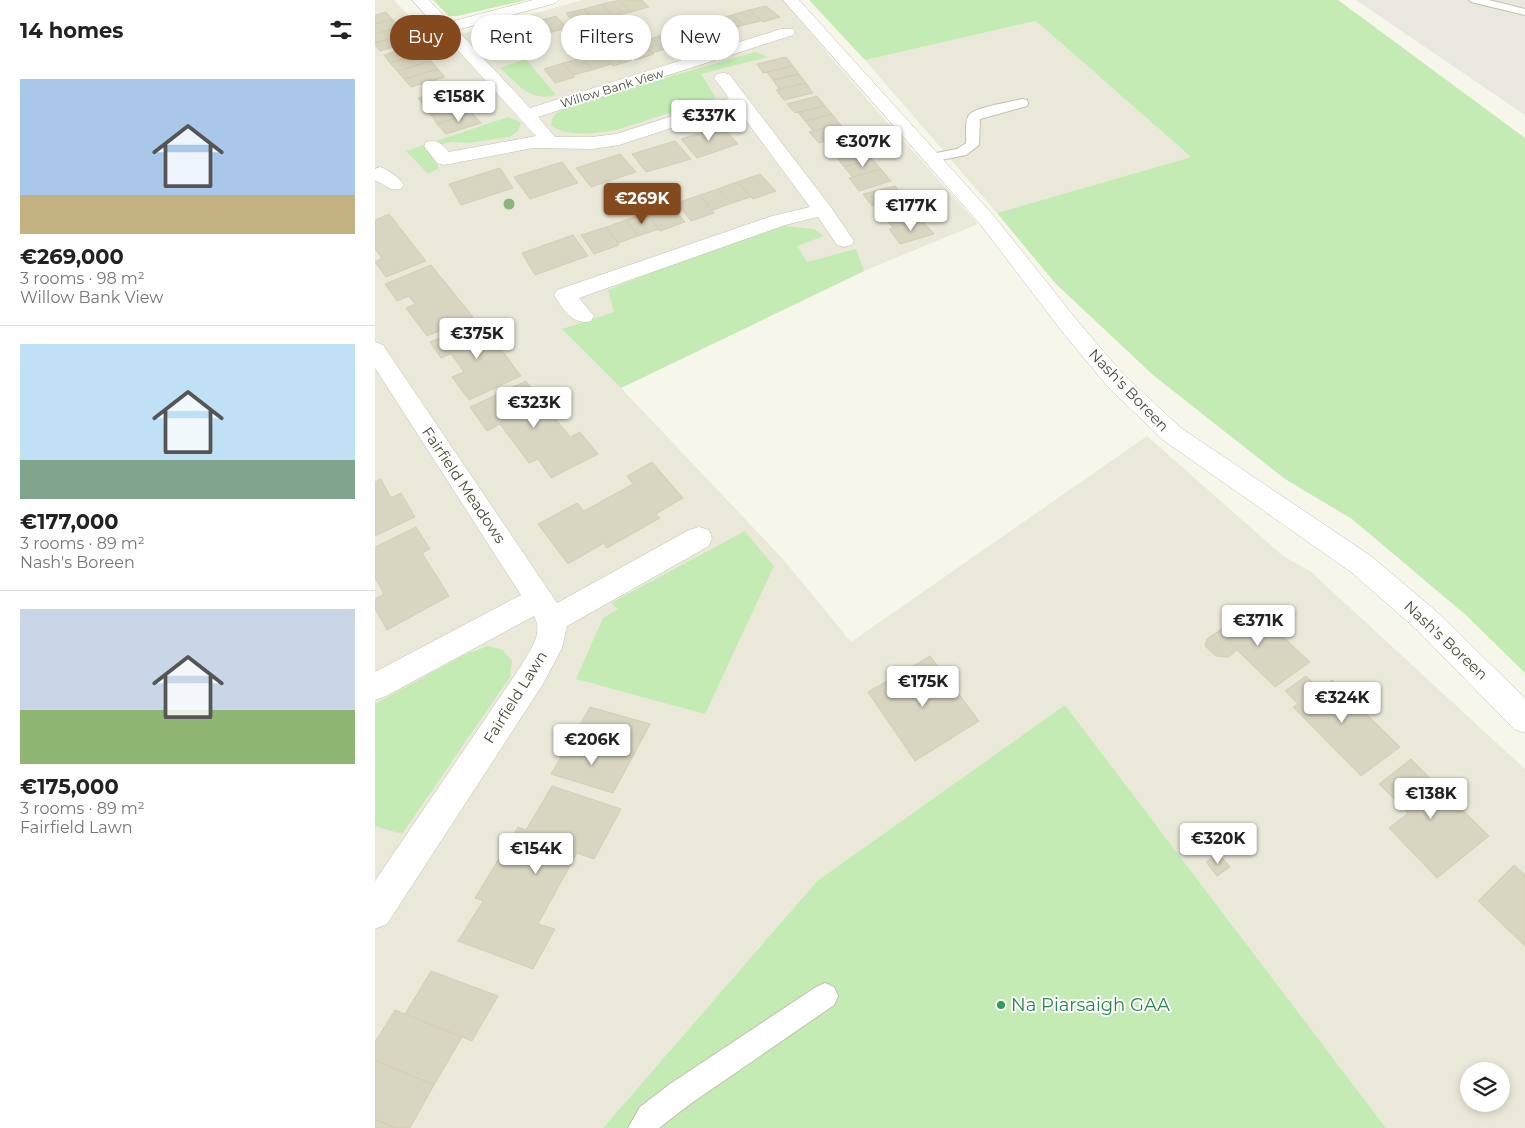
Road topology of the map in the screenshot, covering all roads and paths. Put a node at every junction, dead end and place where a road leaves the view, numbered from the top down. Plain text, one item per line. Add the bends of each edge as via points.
1 (421, 0) edge
2 (551, 0) edge
3 (791, 0) edge
4 (1475, 0) edge
5 (1525, 12) edge
6 (435, 15) edge
7 (461, 24) edge
8 (787, 32) dead end
9 (461, 44) edge
10 (723, 78) dead end
11 (740, 100) junction
12 (1022, 103) dead end
13 (528, 114) junction
14 (550, 142) junction
15 (433, 146) dead end
16 (931, 158) junction
17 (375, 175) edge
18 (394, 185) dead end
19 (823, 210) junction
20 (844, 241) dead end
21 (583, 316) dead end
22 (375, 350) edge
23 (699, 538) dead end
24 (545, 609) junction
25 (375, 687) edge
26 (1525, 719) edge
27 (375, 912) edge
28 (825, 996) dead end
29 (642, 1128) edge

1 - 6 street
2 - 7 street
3 - 16 street, Nash's Boreen
4 - 5 lane
8 - 13 street, Willow Bank View
9 - 13 street
10 - 11 street
11 - 14 street via 619,139 592,143
11 - 19 street
12 - 16 lane via 974,117 972,145 961,152
13 - 14 street
14 - 15 street via 533,142 444,159
16 - 26 street, Nash's Boreen via 987,220 1116,381 1172,434 1361,564 1426,620
17 - 18 street via 380,173
19 - 20 street
19 - 21 street via 779,220 565,295
22 - 24 street, Fairfield Meadows
23 - 24 street
24 - 25 street
24 - 27 street, Fairfield Lawn via 553,631 532,675
28 - 29 lane via 680,1094 650,1117

